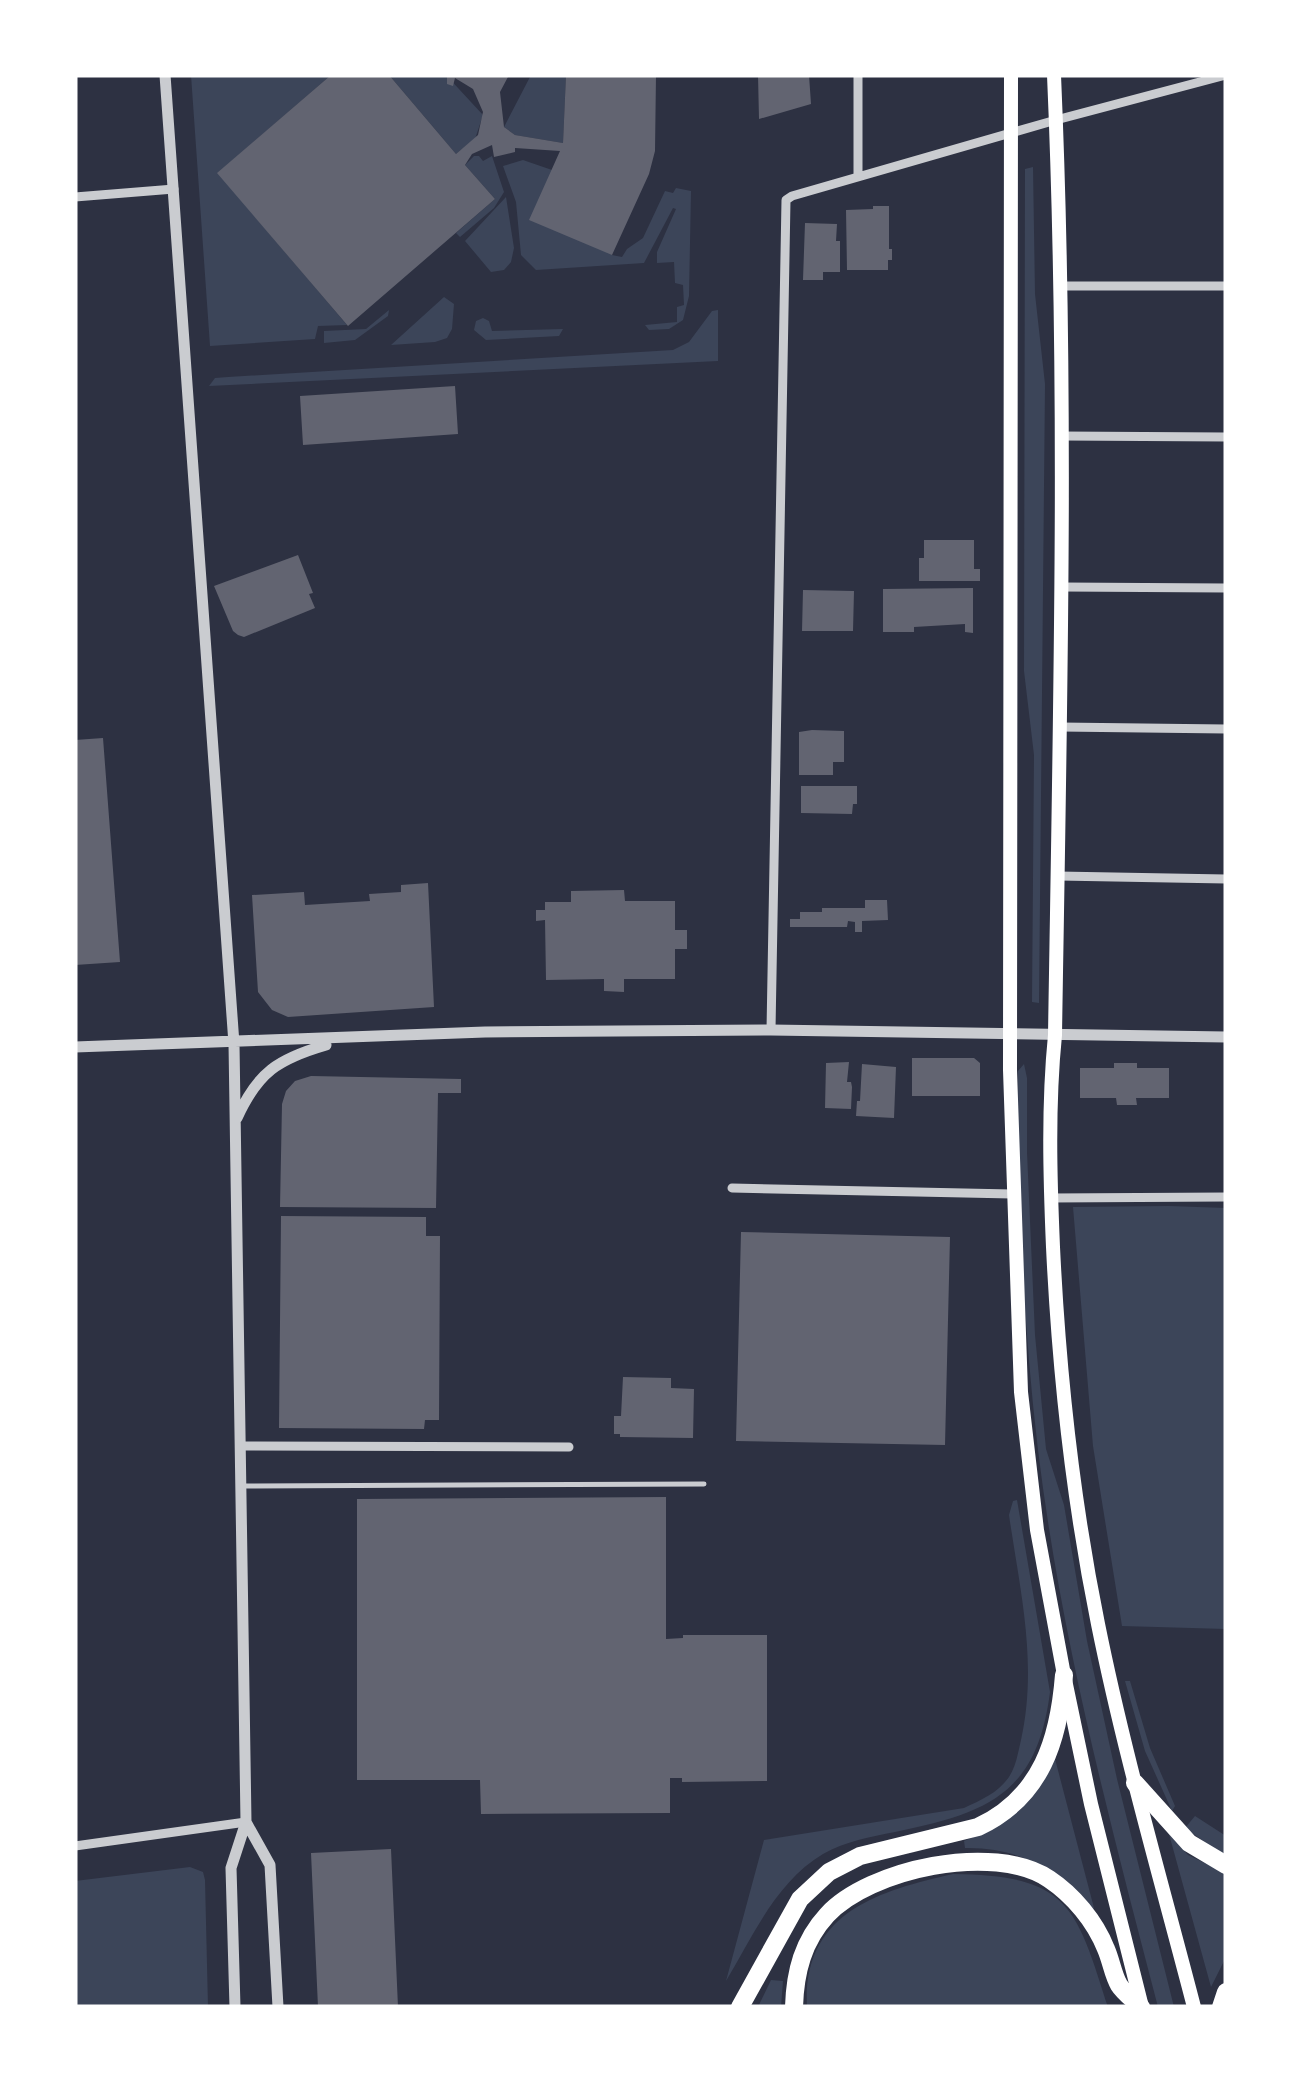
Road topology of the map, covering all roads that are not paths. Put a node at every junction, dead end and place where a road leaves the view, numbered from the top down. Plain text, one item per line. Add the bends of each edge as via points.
1 (165, 75) edge
2 (858, 75) edge
3 (1012, 75) edge
4 (1054, 75) edge
5 (1226, 75) edge
6 (1056, 120) junction
7 (1013, 132) junction
8 (858, 176) junction
9 (174, 190) junction
10 (75, 197) edge
11 (1061, 286) junction
12 (1226, 286) edge
13 (1061, 436) junction
14 (1226, 437) edge
15 (1062, 587) junction
16 (1226, 588) edge
17 (1060, 727) junction
18 (1226, 729) edge
19 (1058, 876) junction
20 (1226, 879) edge
21 (772, 1030) junction
22 (1011, 1035) junction
23 (1055, 1035) junction
24 (1226, 1037) edge
25 (346, 1039) junction
26 (234, 1044) junction
27 (75, 1047) edge
28 (235, 1122) junction
29 (732, 1188) dead end
30 (1012, 1194) junction
31 (1226, 1196) edge
32 (1051, 1198) junction
33 (240, 1446) junction
34 (569, 1447) dead end
35 (704, 1484) dead end
36 (240, 1486) junction
37 (1064, 1675) junction
38 (1135, 1783) junction
39 (246, 1822) junction
40 (75, 1846) edge
41 (1226, 1865) edge
42 (1226, 1992) edge
43 (235, 2007) edge
44 (278, 2007) edge
45 (740, 2007) edge
46 (794, 2007) edge
47 (1141, 2007) edge
48 (1194, 2007) edge
49 (1221, 2007) edge

1 - 9 street
2 - 8 street
3 - 7 main road
4 - 6 main road
5 - 6 street
6 - 7 street
6 - 11 main road
7 - 8 street
7 - 22 main road
8 - 21 street via 792,196 784,208
9 - 10 street
9 - 26 street
11 - 12 street
11 - 13 main road
13 - 14 street
13 - 15 main road
15 - 16 street
15 - 17 main road
17 - 18 street
17 - 19 main road
19 - 20 street
19 - 23 main road
21 - 22 street
21 - 25 street
22 - 23 street
22 - 30 main road
23 - 24 street
23 - 32 main road
25 - 26 street
25 - 28 street via 272,1068 252,1085
26 - 27 street
26 - 28 street
28 - 33 street
29 - 30 street
30 - 37 main road via 1021,1392
31 - 32 street
32 - 38 main road via 1077,1497
33 - 34 street
33 - 36 street
35 - 36 lane
36 - 39 street
37 - 45 highway via 1050,1754 1020,1796 978,1828 860,1856 829,1872 800,1899
37 - 47 main road
38 - 41 highway via 1190,1843
38 - 48 main road
39 - 40 street
39 - 43 street via 231,1868
39 - 44 street via 270,1865
42 - 49 highway
46 - 47 highway via 804,1949 840,1903 889,1879 981,1860 1019,1866 1056,1884 1092,1922 1119,1985

